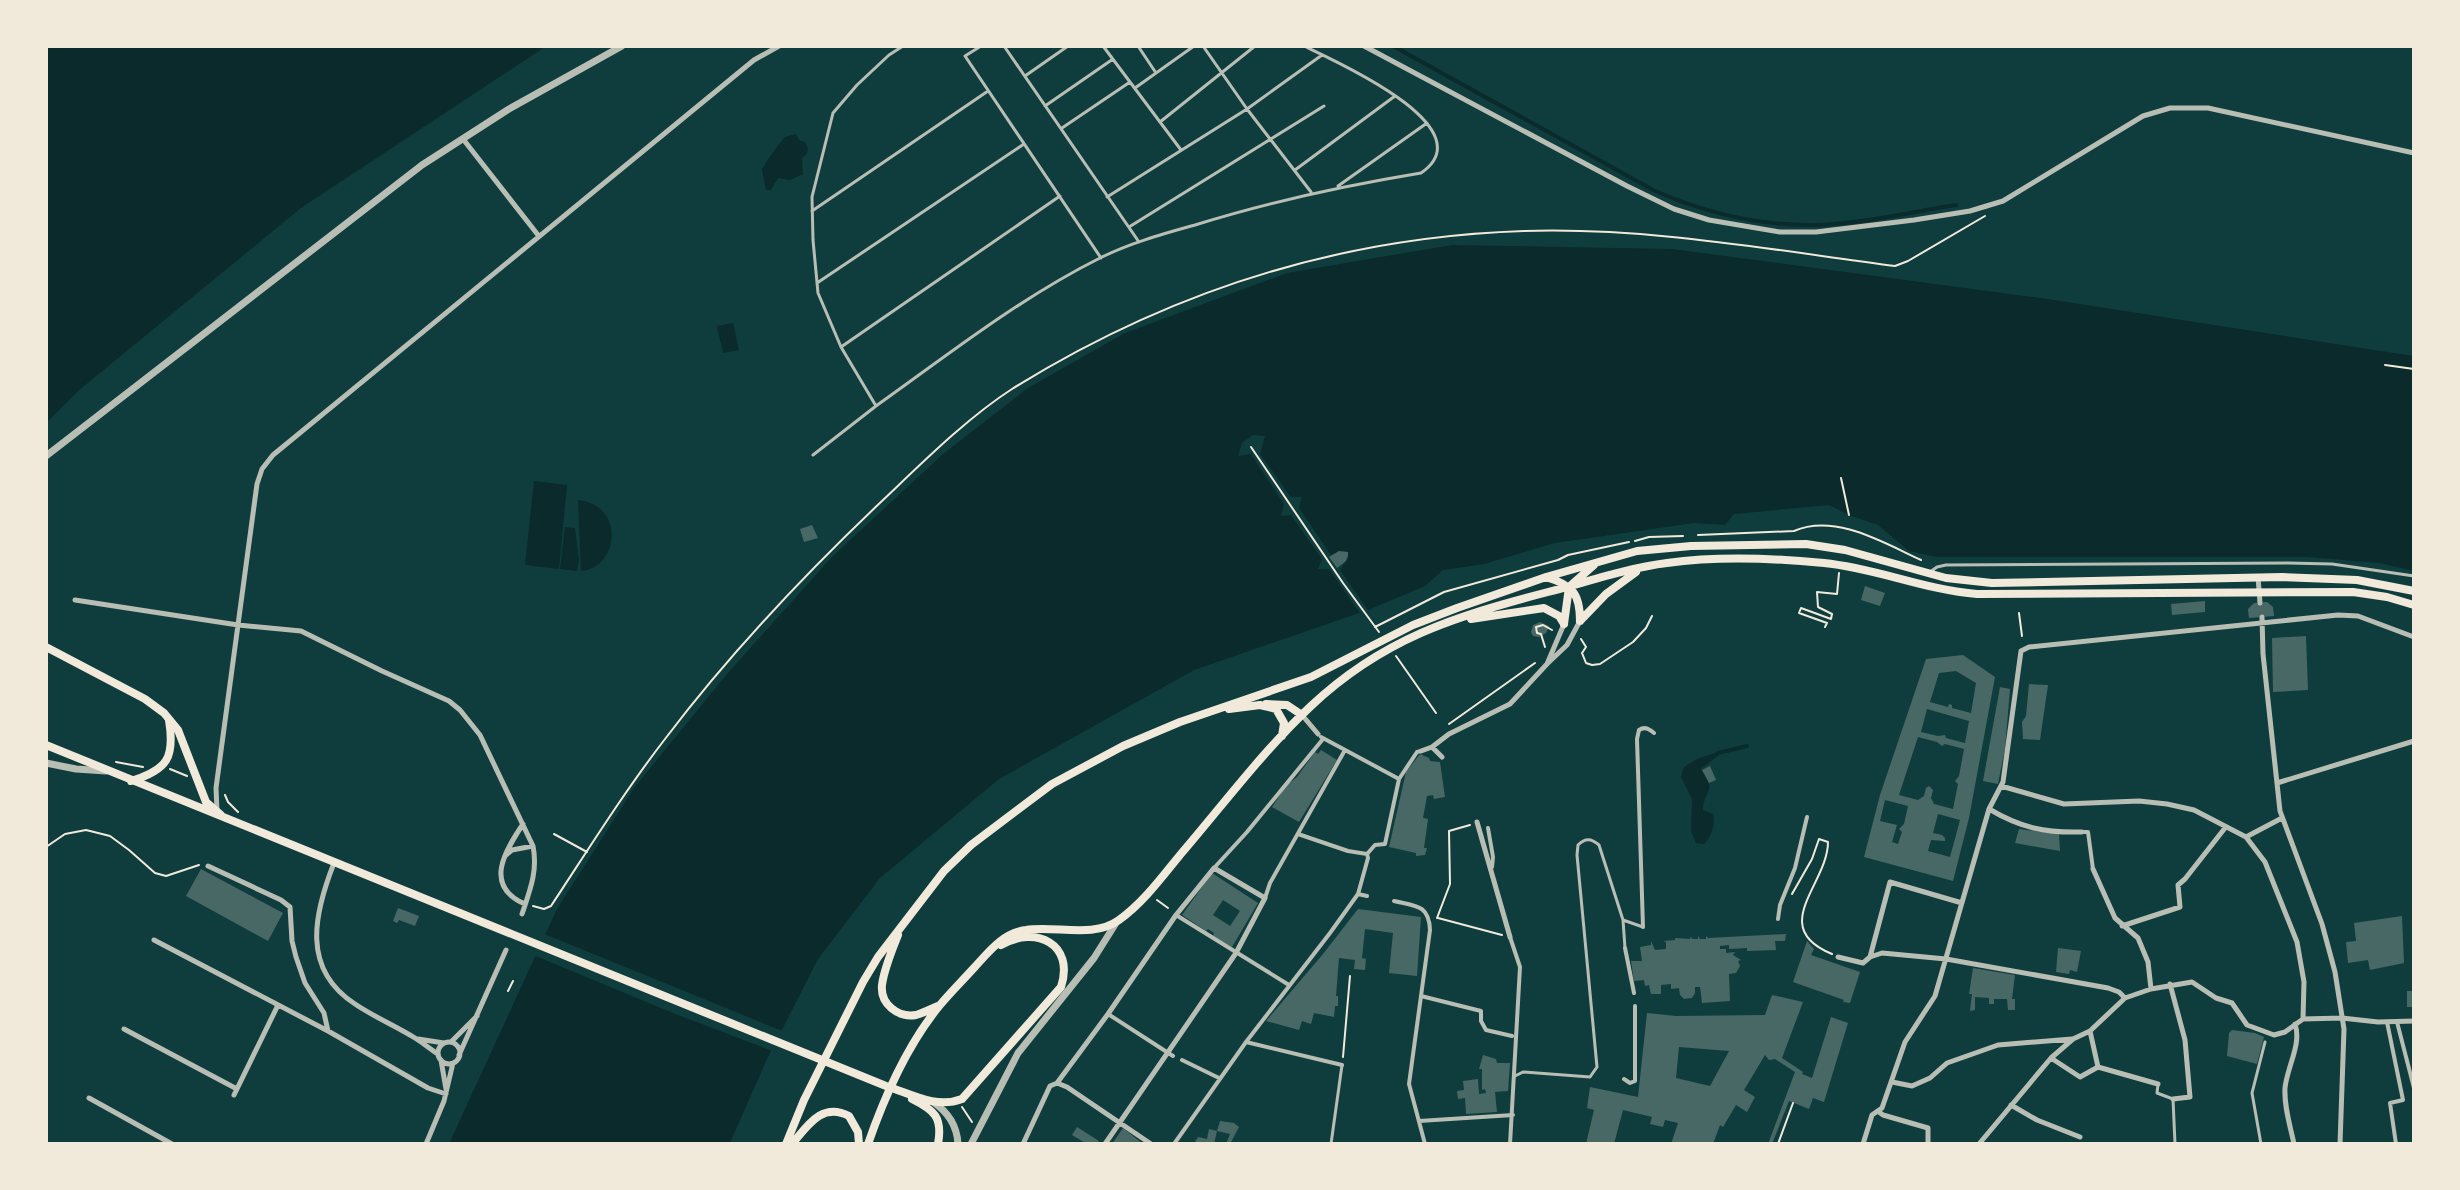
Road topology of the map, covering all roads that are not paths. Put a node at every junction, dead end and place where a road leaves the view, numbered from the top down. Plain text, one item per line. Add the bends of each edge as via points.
1 (622, 46) edge
2 (779, 46) edge
3 (903, 46) edge
4 (981, 46) edge
5 (1004, 46) edge
6 (1068, 46) edge
7 (1103, 46) edge
8 (1138, 46) edge
9 (1194, 46) edge
10 (1203, 46) edge
11 (1255, 46) edge
12 (1304, 46) edge
13 (1364, 46) edge
14 (1322, 55) junction
15 (1113, 59) junction
16 (1156, 73) junction
17 (1222, 73) junction
18 (1025, 76) junction
19 (1130, 82) junction
20 (1135, 88) junction
21 (988, 91) junction
22 (1395, 96) junction
23 (1045, 106) junction
24 (1324, 106) dead end
25 (1247, 109) junction
26 (1160, 122) junction
27 (1427, 123) junction
28 (1062, 128) junction
29 (463, 139) junction
30 (1271, 140) junction
31 (1024, 144) junction
32 (1181, 150) junction
33 (2414, 153) edge
34 (1295, 170) junction
35 (1336, 187) junction
36 (1312, 193) junction
37 (1060, 196) junction
38 (1107, 197) junction
39 (813, 211) junction
40 (1128, 227) junction
41 (538, 235) junction
42 (1140, 242) junction
43 (1101, 258) junction
44 (818, 283) junction
45 (841, 347) junction
46 (876, 406) junction
47 (813, 454) dead end
48 (46, 456) edge
49 (1602, 560) junction
50 (1641, 568) junction
51 (1929, 573) junction
52 (2414, 576) edge
53 (1546, 577) junction
54 (2258, 577) junction
55 (1569, 587) junction
56 (2409, 590) edge
57 (2260, 598) junction
58 (75, 600) dead end
59 (2414, 605) edge
60 (2262, 620) junction
61 (1580, 621) junction
62 (1444, 624) junction
63 (1564, 624) junction
64 (238, 625) junction
65 (2414, 637) edge
66 (46, 647) edge
67 (1547, 664) junction
68 (1260, 705) junction
69 (1212, 711) junction
70 (1302, 715) junction
71 (169, 718) junction
72 (1654, 733) dead end
73 (1281, 736) junction
74 (1321, 737) junction
75 (2414, 741) edge
76 (46, 745) edge
77 (1432, 747) junction
78 (1346, 750) junction
79 (1421, 751) joint
80 (1442, 757) dead end
81 (46, 764) edge
82 (107, 771) junction
83 (1399, 779) junction
84 (130, 781) junction
85 (2277, 783) junction
86 (2001, 786) junction
87 (1989, 809) junction
88 (217, 811) junction
89 (1807, 817) dead end
90 (2282, 818) junction
91 (225, 819) junction
92 (1478, 822) road end
93 (523, 824) junction
94 (1488, 828) dead end
95 (2225, 828) junction
96 (2082, 832) joint
97 (1298, 834) junction
98 (2246, 837) junction
99 (533, 846) junction
100 (1367, 854) junction
101 (506, 855) junction
102 (334, 863) junction
103 (208, 866) road end
104 (1492, 867) junction
105 (1214, 868) junction
106 (2093, 869) joint
107 (1358, 894) junction
108 (1367, 896) dead end
109 (1265, 898) junction
110 (1394, 901) dead end
111 (1962, 903) junction
112 (525, 904) junction
113 (522, 914) dead end
114 (1176, 915) junction
115 (1778, 919) dead end
116 (1623, 920) junction
117 (903, 923) junction
118 (1116, 923) junction
119 (2122, 926) junction
120 (1643, 927) joint
121 (1510, 937) joint
122 (154, 940) dead end
123 (1625, 948) joint
124 (506, 950) dead end
125 (990, 951) junction
126 (1236, 953) junction
127 (1838, 957) road end
128 (1870, 957) junction
129 (1946, 959) junction
130 (2170, 984) junction
131 (1289, 985) junction
132 (2151, 989) junction
133 (1634, 993) dead end
134 (1421, 996) junction
135 (2125, 998) junction
136 (278, 1005) junction
137 (938, 1006) junction
138 (1635, 1006) dead end
139 (480, 1013) junction
140 (1108, 1014) junction
141 (2342, 1018) junction
142 (2303, 1019) junction
143 (2414, 1021) edge
144 (2387, 1022) junction
145 (2397, 1022) junction
146 (2295, 1024) junction
147 (124, 1029) dead end
148 (328, 1031) junction
149 (2090, 1031) junction
150 (2267, 1034) junction
151 (1512, 1036) dead end
152 (416, 1038) junction
153 (2073, 1039) junction
154 (1246, 1042) junction
155 (2265, 1042) joint
156 (448, 1043) junction
157 (438, 1054) junction
158 (1170, 1054) junction
159 (459, 1055) junction
160 (2051, 1058) junction
161 (441, 1060) junction
162 (1182, 1060) dead end
163 (453, 1063) junction
164 (1342, 1065) joint
165 (2098, 1067) junction
166 (1515, 1076) junction
167 (1219, 1078) junction
168 (1624, 1079) dead end
169 (1892, 1082) junction
170 (1057, 1083) junction
171 (2158, 1084) joint
172 (2414, 1088) edge
173 (237, 1089) junction
174 (446, 1094) junction
175 (234, 1095) dead end
176 (911, 1096) junction
177 (89, 1098) dead end
178 (2173, 1099) junction
179 (933, 1102) junction
180 (2011, 1105) junction
181 (1879, 1112) junction
182 (1513, 1115) junction
183 (1419, 1121) junction
184 (1120, 1123) junction
185 (2080, 1137) dead end
186 (172, 1143) edge
187 (426, 1143) edge
188 (786, 1143) edge
189 (792, 1143) edge
190 (860, 1143) edge
191 (868, 1143) edge
192 (938, 1143) edge
193 (958, 1143) edge
194 (971, 1143) edge
195 (1023, 1143) edge
196 (1105, 1143) edge
197 (1150, 1143) edge
198 (1174, 1143) edge
199 (1331, 1143) edge
200 (1425, 1143) edge
201 (1510, 1143) edge
202 (1863, 1143) edge
203 (1928, 1143) edge
204 (1979, 1143) edge
205 (2175, 1143) edge
206 (2261, 1143) edge
207 (2294, 1143) edge
208 (2340, 1143) edge
209 (2396, 1143) edge

1 - 29 street
2 - 41 street via 754,60
3 - 39 lane via 857,85 833,113 812,197
4 - 21 lane via 965,56
5 - 18 lane
6 - 18 lane
7 - 15 lane
8 - 16 lane
9 - 16 lane
10 - 17 lane
11 - 17 lane
12 - 14 lane
13 - 33 street via 1674,208 1709,220 1780,232 1816,232 1914,220 2003,201 2143,116 2170,108 2208,108
14 - 22 lane
14 - 25 lane
15 - 19 lane
15 - 23 lane
16 - 20 lane
17 - 25 lane
17 - 26 lane
18 - 23 lane
19 - 20 lane
19 - 28 lane
20 - 26 lane
21 - 31 lane
21 - 39 lane
22 - 27 lane
22 - 34 lane
23 - 28 lane
24 - 30 lane
25 - 30 lane
25 - 32 lane
26 - 32 lane
27 - 35 lane
27 - 35 lane via 1438,144 1432,166 1421,173
28 - 38 lane
29 - 41 street
29 - 48 street via 422,165
30 - 34 lane
30 - 40 lane
31 - 37 lane
31 - 44 lane
32 - 38 lane
34 - 36 lane
35 - 36 lane
36 - 42 lane
37 - 43 lane
37 - 45 lane
38 - 40 lane
39 - 44 lane
40 - 42 lane
41 - 64 street via 273,455 262,469
42 - 43 lane
43 - 46 lane via 1002,316
44 - 45 lane via 818,292
45 - 46 lane
46 - 47 lane
49 - 51 main road via 1663,547 1806,544 1845,550
49 - 53 main road
49 - 55 main road
50 - 55 main road
50 - 57 main road via 1703,560 1797,560 1855,567 1958,593
50 - 61 main road via 1606,594
51 - 52 lane via 1937,567 2288,563 2332,564
51 - 54 main road via 1959,580 2015,584
53 - 55 main road
53 - 69 main road via 1388,636 1311,676
54 - 56 main road via 2323,578
54 - 57 street
55 - 61 main road via 1576,595
55 - 62 main road
55 - 63 main road
57 - 59 main road via 2353,592
58 - 64 street
60 - 65 street via 2358,616
60 - 85 street
60 - 86 street via 2021,651
61 - 67 street via 1566,645
62 - 63 main road via 1544,608 1559,616
62 - 70 main road via 1401,641 1342,679
63 - 67 street
64 - 88 street via 216,791
64 - 93 street via 301,631 449,701 480,735
66 - 71 main road via 145,699
67 - 77 street via 1510,704
68 - 69 main road
68 - 70 main road via 1280,704
68 - 73 main road via 1280,713 1284,723
69 - 117 main road via 1123,746 1052,784 971,845 944,871
70 - 73 main road
70 - 74 street
71 - 84 main road via 172,746 166,760 155,773
71 - 88 main road via 178,730 206,802
72 - 120 street via 1642,728 1637,739
73 - 118 main road via 1172,865
74 - 78 street
74 - 105 street
75 - 85 street
76 - 82 main road
77 - 79 street
77 - 80 street
78 - 83 street
78 - 97 street
79 - 83 street
81 - 82 street
82 - 84 main road
83 - 100 street via 1385,844 1375,845
84 - 91 main road
85 - 90 street
86 - 87 street
86 - 95 street via 2064,804 2167,804 2194,810
87 - 96 street via 2027,828
87 - 111 street
88 - 91 main road
89 - 115 street
90 - 98 street
90 - 141 street via 2322,924
91 - 102 main road
92 - 104 street
93 - 99 street
93 - 101 street
94 - 104 street
95 - 98 street
95 - 119 street via 2178,885 2180,907
96 - 106 street via 2088,832
97 - 100 street
97 - 109 street
98 - 142 street via 2265,862 2297,942 2303,975
99 - 101 street
99 - 112 street via 534,881
100 - 107 street
101 - 112 street via 499,872 501,881 507,891
102 - 152 street via 316,919 316,944 326,975 337,991 353,1003
102 - 176 main road
103 - 148 street via 290,907 296,957 305,983 324,1012
104 - 121 street
105 - 109 street
105 - 114 street
106 - 119 street
107 - 108 street
107 - 131 street
109 - 126 street
110 - 134 street via 1425,911 1429,917
111 - 128 street via 1890,882
111 - 129 street
112 - 113 street
114 - 126 street
114 - 140 street
116 - 120 lane
116 - 123 lane
116 - 166 lane via 1599,845 1583,840 1578,845 1578,855 1597,1067 1590,1077 1523,1072
117 - 137 main road via 882,985 883,999 905,1015
117 - 188 main road via 863,982
118 - 125 main road via 1093,928 1026,930 1002,939
118 - 194 street via 1094,958 1018,1053
119 - 132 street via 2138,938 2148,962
121 - 166 street via 1520,967
122 - 136 street
123 - 133 street
124 - 139 street
125 - 137 main road
125 - 179 main road via 1020,937 1043,939 1056,947 1063,960 1061,987 962,1099
126 - 131 street
126 - 158 street
127 - 128 street via 1863,963
128 - 129 street via 1882,953
129 - 135 street via 2108,988
129 - 169 street via 1935,996 1905,1042
130 - 132 street
130 - 150 street via 2193,982 2216,998 2232,1003 2243,1021
130 - 178 street via 2186,1040 2190,1097
131 - 154 street
132 - 135 street
134 - 151 street via 1481,1011 1486,1030
134 - 183 street via 1409,1084
135 - 149 street
136 - 148 street
136 - 173 street
137 - 191 main road via 889,1088
138 - 168 street via 1635,1081
139 - 156 street
139 - 159 street
140 - 158 street
140 - 170 street
141 - 142 street
141 - 144 street
141 - 208 street
142 - 146 street
143 - 145 street
144 - 145 street
144 - 209 street via 2403,1100 2390,1103
145 - 172 street
146 - 150 street via 2280,1034
146 - 207 street via 2298,1036 2285,1096
147 - 173 street
148 - 174 street via 428,1088
149 - 153 street
149 - 165 street
150 - 155 street
152 - 156 street
152 - 157 street
153 - 160 street
153 - 169 street via 1998,1046 1947,1062 1930,1078 1912,1086
154 - 164 street
154 - 167 street
155 - 206 lane via 2252,1093
156 - 157 street via 439,1047
156 - 159 street via 457,1046
157 - 161 street
158 - 184 street
159 - 163 street
160 - 165 street via 2080,1077
160 - 180 street
161 - 163 street
161 - 174 street
162 - 167 street
163 - 174 street
164 - 199 lane
165 - 171 street
166 - 182 street
167 - 198 street
169 - 181 street
170 - 184 street
170 - 195 street via 1044,1095
171 - 178 lane via 2157,1093
173 - 175 street
174 - 187 street
176 - 179 main road
176 - 192 main road via 936,1116
177 - 186 street
178 - 205 lane
179 - 193 street via 954,1124
180 - 185 street
180 - 204 street
181 - 202 street via 1872,1114
181 - 203 street via 1928,1128
182 - 183 street
182 - 201 street
183 - 200 street
184 - 196 street
184 - 197 street
189 - 190 main road via 814,1117 832,1111 849,1116

